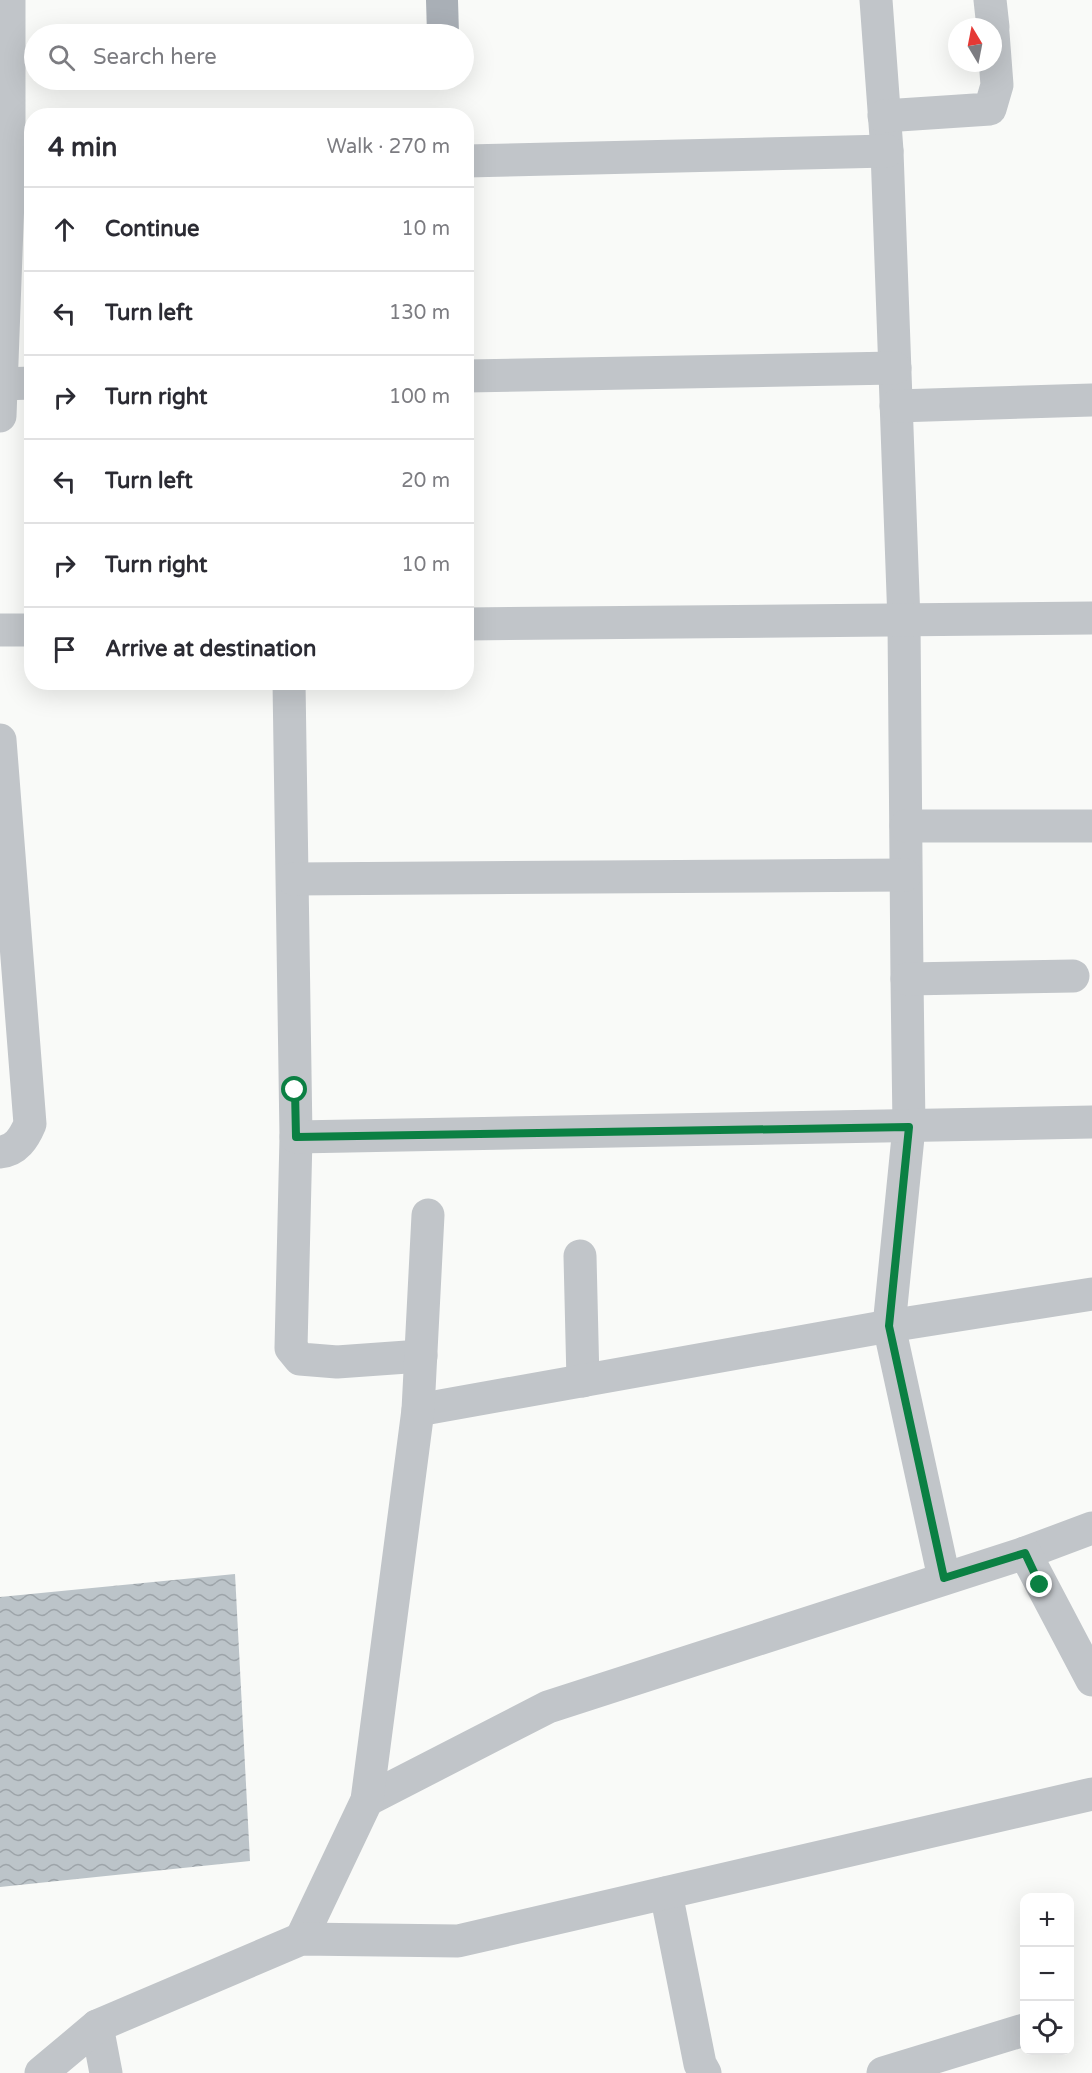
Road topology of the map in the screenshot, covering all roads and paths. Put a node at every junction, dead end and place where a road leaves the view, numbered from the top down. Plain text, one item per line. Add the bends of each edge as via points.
1 (9, 0) edge
2 (876, 0) edge
3 (990, 0) edge
4 (992, 18) edge
5 (5, 67) edge
6 (996, 72) edge
7 (884, 116) junction
8 (887, 151) junction
9 (474, 161) edge
10 (20, 172) edge
11 (2, 331) edge
12 (895, 368) junction
13 (474, 376) edge
14 (16, 383) edge
15 (1092, 400) edge
16 (896, 406) junction
17 (0, 416) edge
18 (1092, 618) edge
19 (904, 622) junction
20 (474, 624) edge
21 (0, 630) edge
22 (24, 630) edge
23 (289, 690) edge
24 (0, 740) edge
25 (906, 826) junction
26 (1092, 826) edge
27 (905, 875) junction
28 (293, 879) junction
29 (1073, 976) dead end
30 (908, 979) junction
31 (1092, 1122) edge
32 (909, 1127) junction
33 (296, 1137) junction
34 (0, 1152) edge
35 (428, 1215) dead end
36 (580, 1256) dead end
37 (1092, 1294) edge
38 (889, 1326) junction
39 (421, 1356) junction
40 (583, 1381) junction
41 (418, 1410) junction
42 (1092, 1528) edge
43 (1025, 1553) junction
44 (944, 1578) junction
45 (1092, 1680) edge
46 (1092, 1794) edge
47 (367, 1800) junction
48 (666, 1893) junction
49 (301, 1939) junction
50 (96, 2026) junction
51 (1020, 2031) edge
52 (40, 2073) edge
53 (106, 2073) edge
54 (705, 2073) edge
55 (883, 2073) edge

1 - 5 street
2 - 7 street
3 - 4 street
5 - 10 street
6 - 7 street via 997,85 990,109
7 - 8 street
8 - 9 street
8 - 12 street
10 - 11 street
11 - 14 street
12 - 13 street
12 - 16 street
14 - 17 street
15 - 16 street
16 - 19 street
18 - 19 street
19 - 20 street
19 - 25 street
21 - 22 street
23 - 28 street
24 - 34 street via 30,1124 24,1139 8,1152
25 - 26 street
25 - 27 street
27 - 28 street
27 - 30 street
28 - 33 street
29 - 30 street
30 - 32 street
31 - 32 street
32 - 33 street
32 - 38 street
33 - 39 street via 291,1348 300,1359 337,1362
35 - 39 street
36 - 40 street
37 - 38 street
38 - 40 street
38 - 44 street
39 - 41 street
40 - 41 street
41 - 47 street
42 - 43 street
43 - 44 street
43 - 45 street
44 - 47 street via 548,1707
46 - 48 street
47 - 49 street
48 - 49 street via 458,1941
48 - 54 street
49 - 50 street
50 - 52 street
50 - 53 street
51 - 55 street

